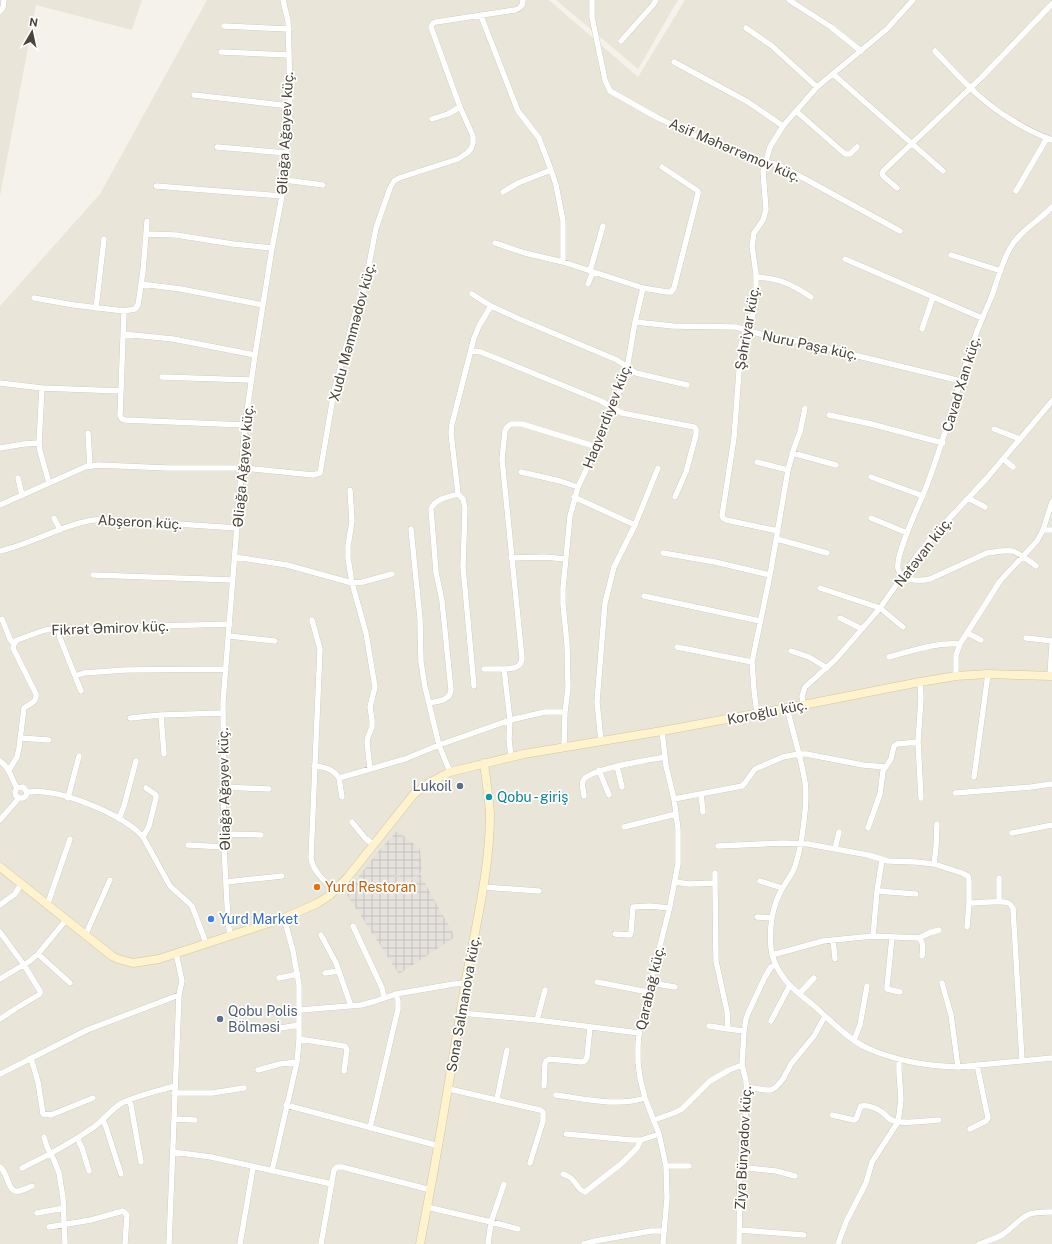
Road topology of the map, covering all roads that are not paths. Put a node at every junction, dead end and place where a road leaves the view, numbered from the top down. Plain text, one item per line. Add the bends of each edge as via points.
1 (4, 0) edge
2 (283, 0) edge
3 (523, 0) edge
4 (592, 0) edge
5 (656, 0) edge
6 (789, 0) edge
7 (913, 0) edge
8 (1052, 4) edge
9 (0, 11) edge
10 (480, 16) junction
11 (224, 26) dead end
12 (746, 28) dead end
13 (289, 29) junction
14 (621, 41) dead end
15 (861, 51) junction
16 (935, 51) dead end
17 (221, 52) dead end
18 (289, 55) junction
19 (674, 62) dead end
20 (832, 74) junction
21 (817, 87) junction
22 (970, 88) junction
23 (194, 95) dead end
24 (290, 106) junction
25 (460, 107) junction
26 (796, 111) junction
27 (432, 119) dead end
28 (783, 126) junction
29 (1050, 139) edge
30 (912, 144) junction
31 (217, 147) dead end
32 (856, 148) dead end
33 (287, 153) junction
34 (765, 162) junction
35 (662, 166) dead end
36 (551, 170) junction
37 (943, 171) dead end
38 (285, 180) junction
39 (323, 184) dead end
40 (156, 186) dead end
41 (897, 188) dead end
42 (1016, 191) dead end
43 (503, 192) dead end
44 (282, 196) junction
45 (1052, 207) edge
46 (147, 221) dead end
47 (603, 226) dead end
48 (900, 231) dead end
49 (146, 234) junction
50 (104, 239) dead end
51 (495, 243) dead end
52 (272, 248) junction
53 (951, 255) dead end
54 (845, 259) dead end
55 (563, 262) junction
56 (591, 271) junction
57 (1001, 271) junction
58 (756, 277) junction
59 (141, 284) junction
60 (588, 284) dead end
61 (643, 288) junction
62 (472, 294) dead end
63 (811, 297) dead end
64 (933, 297) junction
65 (34, 298) dead end
66 (264, 305) junction
67 (490, 306) junction
68 (96, 308) junction
69 (124, 311) junction
70 (982, 318) junction
71 (635, 322) junction
72 (922, 329) dead end
73 (747, 330) junction
74 (124, 334) junction
75 (470, 351) junction
76 (255, 354) junction
77 (627, 367) junction
78 (162, 377) dead end
79 (252, 380) junction
80 (961, 380) junction
81 (0, 383) edge
82 (688, 385) dead end
83 (42, 388) junction
84 (121, 391) junction
85 (1052, 401) edge
86 (612, 408) junction
87 (805, 408) dead end
88 (828, 415) dead end
89 (245, 425) junction
90 (994, 429) dead end
91 (88, 433) dead end
92 (1020, 439) junction
93 (39, 443) junction
94 (943, 443) junction
95 (597, 447) junction
96 (0, 448) edge
97 (792, 453) junction
98 (1002, 459) junction
99 (757, 462) dead end
100 (836, 465) dead end
101 (90, 466) junction
102 (1013, 467) dead end
103 (243, 468) junction
104 (658, 468) dead end
105 (788, 470) junction
106 (520, 472) dead end
107 (871, 477) dead end
108 (18, 478) dead end
109 (49, 483) junction
110 (578, 487) junction
111 (350, 490) dead end
112 (22, 494) junction
113 (458, 494) junction
114 (923, 496) junction
115 (574, 497) junction
116 (675, 498) dead end
117 (968, 498) junction
118 (1052, 502) edge
119 (0, 505) edge
120 (985, 507) dead end
121 (54, 518) dead end
122 (871, 518) dead end
123 (635, 525) junction
124 (237, 528) junction
125 (411, 529) dead end
126 (60, 530) junction
127 (1043, 530) junction
128 (1052, 530) edge
129 (778, 531) junction
130 (907, 533) junction
131 (777, 539) junction
132 (0, 551) edge
133 (664, 553) dead end
134 (827, 553) dead end
135 (235, 557) junction
136 (1021, 557) junction
137 (511, 558) junction
138 (565, 559) junction
139 (1036, 566) dead end
140 (392, 574) dead end
141 (93, 575) dead end
142 (770, 575) junction
143 (902, 576) junction
144 (233, 580) junction
145 (352, 583) junction
146 (820, 588) dead end
147 (644, 596) dead end
148 (880, 608) junction
149 (840, 618) dead end
150 (2, 619) dead end
151 (312, 620) dead end
152 (760, 621) junction
153 (230, 624) junction
154 (903, 627) dead end
155 (58, 629) junction
156 (862, 629) junction
157 (967, 632) junction
158 (229, 636) junction
159 (1026, 638) dead end
160 (981, 640) dead end
161 (275, 641) dead end
162 (1052, 642) edge
163 (14, 644) junction
164 (960, 644) junction
165 (677, 647) dead end
166 (791, 651) dead end
167 (889, 657) dead end
168 (752, 662) junction
169 (826, 668) junction
170 (226, 669) junction
171 (484, 669) dead end
172 (504, 669) junction
173 (988, 674) junction
174 (75, 676) junction
175 (956, 676) junction
176 (1051, 676) edge
177 (920, 682) junction
178 (474, 686) dead end
179 (81, 691) dead end
180 (430, 703) junction
181 (803, 706) junction
182 (787, 708) junction
183 (565, 712) junction
184 (223, 713) junction
185 (757, 714) junction
186 (160, 715) junction
187 (130, 718) dead end
188 (510, 720) junction
189 (662, 732) junction
190 (20, 738) junction
191 (49, 740) dead end
192 (601, 741) junction
193 (918, 742) junction
194 (439, 744) junction
195 (564, 746) junction
196 (164, 754) dead end
197 (798, 754) junction
198 (79, 756) dead end
199 (511, 757) junction
200 (665, 757) junction
201 (0, 761) edge
202 (136, 762) dead end
203 (484, 763) junction
204 (314, 766) junction
205 (617, 766) junction
206 (885, 767) junction
207 (370, 769) junction
208 (9, 770) junction
209 (599, 770) junction
210 (450, 772) junction
211 (339, 778) junction
212 (974, 778) dead end
213 (1052, 784) edge
214 (223, 787) junction
215 (622, 787) dead end
216 (17, 788) junction
217 (146, 788) dead end
218 (269, 789) dead end
219 (27, 792) junction
220 (955, 793) dead end
221 (701, 794) junction
222 (609, 795) dead end
223 (584, 796) dead end
224 (342, 797) dead end
225 (18, 798) junction
226 (68, 798) junction
227 (921, 798) dead end
228 (674, 799) junction
229 (703, 812) dead end
230 (676, 814) junction
231 (119, 819) junction
232 (0, 820) edge
233 (352, 822) dead end
234 (937, 824) dead end
235 (1052, 825) edge
236 (624, 827) dead end
237 (868, 828) dead end
238 (839, 832) dead end
239 (1012, 833) dead end
240 (224, 834) junction
241 (261, 835) dead end
242 (143, 837) junction
243 (70, 839) dead end
244 (800, 844) junction
245 (188, 845) dead end
246 (374, 845) junction
247 (718, 846) dead end
248 (224, 847) junction
249 (835, 849) junction
250 (882, 860) junction
251 (934, 864) junction
252 (0, 867) edge
253 (715, 873) dead end
254 (282, 876) dead end
255 (999, 878) dead end
256 (110, 880) dead end
257 (760, 881) dead end
258 (226, 882) junction
259 (675, 882) junction
260 (715, 883) junction
261 (21, 884) junction
262 (483, 887) junction
263 (782, 888) junction
264 (335, 891) junction
265 (539, 891) dead end
266 (877, 891) junction
267 (916, 894) dead end
268 (998, 902) junction
269 (969, 903) junction
270 (0, 905) edge
271 (47, 906) junction
272 (669, 908) junction
273 (758, 917) dead end
274 (284, 918) junction
275 (772, 918) junction
276 (66, 920) junction
277 (353, 926) dead end
278 (967, 927) dead end
279 (939, 930) dead end
280 (0, 932) edge
281 (615, 934) dead end
282 (230, 935) junction
283 (321, 935) dead end
284 (85, 936) junction
285 (873, 936) junction
286 (892, 937) junction
287 (919, 938) junction
288 (833, 940) junction
289 (206, 943) junction
290 (176, 953) junction
291 (38, 954) junction
292 (772, 955) junction
293 (922, 956) dead end
294 (835, 959) dead end
295 (24, 965) junction
296 (775, 965) junction
297 (339, 971) junction
298 (325, 973) dead end
299 (298, 974) junction
300 (279, 978) dead end
301 (814, 978) dead end
302 (0, 979) edge
303 (597, 982) dead end
304 (650, 982) junction
305 (466, 983) junction
306 (942, 983) dead end
307 (70, 984) dead end
308 (790, 985) junction
309 (867, 986) dead end
310 (675, 987) dead end
311 (545, 990) dead end
312 (648, 992) junction
313 (900, 992) dead end
314 (396, 994) junction
315 (799, 994) junction
316 (179, 995) junction
317 (384, 998) junction
318 (351, 1006) junction
319 (300, 1010) junction
320 (461, 1013) junction
321 (825, 1016) junction
322 (0, 1019) edge
323 (537, 1020) junction
324 (772, 1021) dead end
325 (299, 1025) junction
326 (709, 1026) dead end
327 (590, 1027) junction
328 (274, 1029) dead end
329 (728, 1029) junction
330 (744, 1031) junction
331 (639, 1033) junction
332 (300, 1039) junction
333 (854, 1040) junction
334 (507, 1050) dead end
335 (31, 1058) junction
336 (1052, 1058) edge
337 (899, 1060) junction
338 (1022, 1060) junction
339 (297, 1062) junction
340 (742, 1065) junction
341 (977, 1065) junction
342 (958, 1067) junction
343 (258, 1070) dead end
344 (344, 1071) dead end
345 (0, 1074) edge
346 (175, 1086) junction
347 (544, 1086) dead end
348 (244, 1088) dead end
349 (747, 1088) junction
350 (449, 1089) junction
351 (174, 1093) junction
352 (556, 1095) dead end
353 (93, 1098) dead end
354 (645, 1098) junction
355 (497, 1099) junction
356 (130, 1100) junction
357 (286, 1105) junction
358 (832, 1115) dead end
359 (174, 1119) junction
360 (103, 1120) junction
361 (195, 1120) dead end
362 (654, 1120) junction
363 (939, 1120) dead end
364 (898, 1122) junction
365 (370, 1128) junction
366 (970, 1129) dead end
367 (566, 1134) dead end
368 (659, 1134) junction
369 (44, 1137) dead end
370 (77, 1138) junction
371 (641, 1140) junction
372 (439, 1146) junction
373 (173, 1152) junction
374 (50, 1155) junction
375 (141, 1162) dead end
376 (530, 1163) dead end
377 (666, 1166) junction
378 (688, 1166) dead end
379 (0, 1167) edge
380 (740, 1167) junction
381 (22, 1168) dead end
382 (253, 1168) junction
383 (89, 1171) dead end
384 (272, 1171) junction
385 (121, 1174) dead end
386 (563, 1174) dead end
387 (795, 1176) dead end
388 (332, 1184) junction
389 (504, 1184) dead end
390 (32, 1186) dead end
391 (431, 1190) junction
392 (64, 1208) junction
393 (427, 1208) junction
394 (1052, 1212) edge
395 (37, 1213) dead end
396 (491, 1222) junction
397 (65, 1225) junction
398 (49, 1227) dead end
399 (518, 1229) dead end
400 (740, 1230) junction
401 (664, 1231) junction
402 (804, 1235) dead end
403 (595, 1242) edge
404 (65, 1244) edge
405 (125, 1244) edge
406 (169, 1244) edge
407 (240, 1244) edge
408 (321, 1244) edge
409 (420, 1244) edge
410 (488, 1244) edge
411 (584, 1244) edge
412 (663, 1244) edge
413 (739, 1244) edge
414 (838, 1244) edge
415 (979, 1244) edge

1 - 9 street
2 - 13 street, Əliağa Ağayev küç.
3 - 10 street, Xudu Məmmədov küç. via 520,8 515,10
4 - 34 street, Asif Məhərrəmov küç. via 593,24 605,80 610,91 658,118 713,144 750,159
5 - 14 street
6 - 15 street via 831,27
7 - 15 street, Şəhriyar küç. via 887,29
8 - 22 street
10 - 25 street, Xudu Məmmədov küç. via 436,22 431,27
10 - 36 street via 518,111 539,138
11 - 13 street
12 - 21 street via 772,46
13 - 18 street, Əliağa Ağayev küç.
15 - 20 street, Şəhriyar küç.
16 - 22 street
17 - 18 street
18 - 24 street, Əliağa Ağayev küç.
19 - 28 street via 748,102
20 - 21 street, Şəhriyar küç.
20 - 30 street
21 - 26 street, Şəhriyar küç.
22 - 29 street via 1003,114
22 - 30 street
23 - 24 street
24 - 33 street, Əliağa Ağayev küç.
25 - 27 street
25 - 103 street, Xudu Məmmədov küç. via 473,136 471,149 458,159 399,178 390,188 376,228 365,286 334,391 320,473 313,475
26 - 28 street, Şəhriyar küç.
26 - 32 street via 845,154 850,154
28 - 34 street, Şəhriyar küç. via 770,147
29 - 42 street
30 - 37 street
30 - 41 street via 882,173
31 - 33 street
33 - 38 street, Əliağa Ağayev küç.
34 - 48 street, Asif Məhərrəmov küç. via 785,168
34 - 58 street, Şəhriyar küç. via 763,171 766,210 754,233 752,246
35 - 61 street via 698,190 698,194 674,288 667,292
36 - 43 street
36 - 55 street via 563,221
38 - 39 street
38 - 44 street, Əliağa Ağayev küç.
40 - 44 street
44 - 52 street, Əliağa Ağayev küç.
45 - 57 street, Cavad Xan küç. via 1016,240 1009,249
46 - 49 street
47 - 56 street
49 - 52 street via 176,235
49 - 59 street
50 - 68 street
51 - 55 street
52 - 66 street, Əliağa Ağayev küç.
53 - 57 street
54 - 64 street
55 - 56 street
56 - 60 street
56 - 61 street
57 - 70 street, Cavad Xan küç.
58 - 63 street via 782,281
58 - 73 street, Şəhriyar küç. via 753,314
59 - 66 street
59 - 69 street via 138,305 135,309
61 - 71 street, Haqverdiyev küç.
62 - 67 street
64 - 70 street
64 - 72 street
65 - 68 street
66 - 76 street, Əliağa Ağayev küç.
67 - 75 street
67 - 77 street via 617,360
68 - 69 street
69 - 74 street
70 - 80 street, Cavad Xan küç.
71 - 73 street, Nuru Paşa küç. via 673,326 736,327
71 - 77 street, Haqverdiyev küç.
73 - 80 street, Nuru Paşa küç.
73 - 129 street, Şəhriyar küç. via 741,346 734,438 722,516 726,520
74 - 76 street via 173,339
74 - 84 street
75 - 86 street via 481,352 601,401
75 - 113 street via 451,433
76 - 79 street, Əliağa Ağayev küç.
77 - 82 street via 640,374
77 - 86 street, Haqverdiyev küç.
78 - 79 street
79 - 89 street, Əliağa Ağayev küç.
80 - 94 street, Cavad Xan küç.
81 - 83 street
83 - 84 street
83 - 93 street
84 - 89 street via 120,416 125,420
85 - 92 street, Natəvan küç.
86 - 95 street, Haqverdiyev küç.
86 - 116 street via 622,413 696,429 686,472
87 - 97 street
88 - 94 street
89 - 103 street, Əliağa Ağayev küç.
90 - 92 street
91 - 101 street
92 - 98 street, Natəvan küç.
93 - 96 street
93 - 109 street
94 - 114 street, Cavad Xan küç.
95 - 110 street, Haqverdiyev küç.
95 - 137 street via 522,424 511,424 507,427 502,459
97 - 100 street
97 - 105 street
98 - 102 street
98 - 117 street, Natəvan küç.
99 - 105 street
101 - 103 street, Xudu Məmmədov küç.
101 - 109 street, Xudu Məmmədov küç.
103 - 124 street, Əliağa Ağayev küç.
104 - 123 street
105 - 129 street
106 - 110 street
107 - 114 street
108 - 112 street
109 - 112 street, Xudu Məmmədov küç.
110 - 115 street, Haqverdiyev küç.
111 - 145 street via 352,521 348,546
112 - 119 street, Xudu Məmmədov küç.
113 - 178 street via 465,508 463,567
113 - 180 street via 439,500 431,509 451,695
114 - 130 street, Cavad Xan küç.
115 - 123 street
115 - 138 street, Haqverdiyev küç.
117 - 120 street
117 - 143 street, Natəvan küç. via 931,538
118 - 127 street
121 - 126 street
122 - 130 street
123 - 192 street via 614,567 605,603 597,702
124 - 126 street, Abşeron küç. via 103,519 84,521
124 - 135 street, Əliağa Ağayev küç.
125 - 180 street via 420,619 421,662
126 - 132 street, Abşeron küç. via 35,541
127 - 128 street
127 - 136 street
129 - 131 street
130 - 143 street, Cavad Xan küç. via 898,563 898,570
131 - 134 street
131 - 142 street
133 - 142 street
135 - 144 street, Əliağa Ağayev küç.
135 - 145 street via 287,565
136 - 139 street
136 - 143 street via 1012,551 987,553 930,579 912,580
136 - 157 street via 1000,581
137 - 138 street via 529,556
137 - 172 street via 522,658 518,667
138 - 183 street, Haqverdiyev küç. via 563,604 568,688
140 - 145 street
141 - 144 street
142 - 152 street
143 - 148 street, Natəvan küç.
144 - 153 street, Əliağa Ağayev küç.
145 - 207 street via 361,610 375,687 370,707 372,727 367,742
146 - 148 street
147 - 152 street
148 - 154 street
148 - 156 street, Natəvan küç.
149 - 156 street
150 - 163 street
151 - 204 street via 320,649
152 - 168 street
153 - 155 street, Fikrət Əmirov küç.
153 - 158 street, Əliağa Ağayev küç.
155 - 163 street, Fikrət Əmirov küç. via 39,632 17,640
155 - 174 street
156 - 169 street, Natəvan küç.
157 - 160 street
157 - 164 street
158 - 161 street
158 - 170 street, Əliağa Ağayev küç.
159 - 162 street
162 - 176 street
163 - 190 street via 13,648 36,694 35,702 24,708
164 - 167 street via 932,646
164 - 175 street via 956,655
165 - 168 street
166 - 169 street via 809,657
168 - 185 street
169 - 181 street, Natəvan küç. via 805,687 802,696
170 - 174 street via 118,670
170 - 184 street, Əliağa Ağayev küç.
171 - 172 street
172 - 188 street
173 - 175 street, Koroğlu küç.
173 - 176 street, Koroğlu küç.
173 - 212 street
174 - 179 street
175 - 177 street, Koroğlu küç.
177 - 181 street, Koroğlu küç.
177 - 193 street
180 - 194 street
181 - 182 street, Koroğlu küç.
182 - 185 street, Koroğlu küç.
182 - 197 street
183 - 188 street via 545,712
183 - 195 street, Haqverdiyev küç.
184 - 186 street
184 - 214 street, Əliağa Ağayev küç.
185 - 189 street, Koroğlu küç.
186 - 187 street
186 - 196 street
188 - 194 street
188 - 199 street
189 - 192 street, Koroğlu küç.
189 - 200 street, Qarabağ küç.
190 - 191 street
190 - 208 street via 17,756
192 - 195 street, Koroğlu küç.
193 - 206 street via 894,746 891,759
193 - 227 street
194 - 207 street via 405,759
194 - 210 street
195 - 199 street, Koroğlu küç.
197 - 206 street
197 - 221 street via 755,768 742,786
197 - 244 street via 806,792
198 - 226 street
199 - 203 street, Koroğlu küç.
200 - 205 street
200 - 228 street, Qarabağ küç.
201 - 208 street
202 - 231 street
203 - 210 street, Koroğlu küç.
203 - 262 street, Sona Salmanova küç. via 490,813
204 - 211 street via 326,768 336,773
204 - 264 street via 312,865
205 - 209 street
205 - 215 street
206 - 237 street via 880,794
207 - 211 street
208 - 216 street
209 - 222 street
209 - 223 street via 583,780
210 - 246 street, Koroğlu küç. via 429,782 414,794
211 - 224 street
213 - 220 street
214 - 218 street
214 - 240 street, Əliağa Ağayev küç.
216 - 219 street via 23,787
216 - 225 street via 15,794
217 - 242 street via 154,792 156,798 150,826
219 - 225 street via 24,797
219 - 226 street via 45,792
221 - 228 street
221 - 229 street
225 - 232 street
226 - 231 street via 94,806
228 - 230 street, Qarabağ küç.
230 - 236 street
230 - 259 street, Qarabağ küç. via 679,847
231 - 242 street
233 - 246 street
234 - 251 street
235 - 239 street
238 - 249 street
240 - 241 street
240 - 248 street, Əliağa Ağayev küç.
242 - 289 street via 170,886 192,906
243 - 271 street
244 - 247 street
244 - 249 street
244 - 263 street via 795,869
245 - 248 street
246 - 264 street, Koroğlu küç.
248 - 258 street, Əliağa Ağayev küç.
249 - 250 street
250 - 251 street
250 - 266 street
251 - 269 street via 968,876
252 - 261 street, Koroğlu küç.
253 - 260 street
254 - 258 street
255 - 268 street
256 - 284 street
257 - 263 street
258 - 282 street, Əliağa Ağayev küç.
259 - 260 street
259 - 272 street, Qarabağ küç.
260 - 329 street via 716,961 727,1011
261 - 270 street via 15,894
261 - 271 street, Koroğlu küç.
262 - 265 street
262 - 305 street, Sona Salmanova küç.
263 - 275 street
264 - 274 street, Koroğlu küç. via 318,903
266 - 267 street
266 - 285 street
268 - 269 street
268 - 338 street via 1008,903 1013,908
269 - 278 street
271 - 276 street, Koroğlu küç.
272 - 281 street via 633,907 630,934
272 - 304 street, Qarabağ küç.
273 - 275 street
274 - 282 street, Koroğlu küç.
274 - 299 street
275 - 292 street
276 - 284 street, Koroğlu küç.
276 - 291 street
277 - 317 street via 382,988
279 - 287 street
280 - 295 street
282 - 289 street, Koroğlu küç.
283 - 297 street
284 - 290 street, Koroğlu küç. via 112,956 126,962 147,961
285 - 286 street
285 - 288 street
286 - 287 street
286 - 313 street via 887,989
287 - 293 street via 922,940
288 - 292 street
288 - 294 street
289 - 290 street, Koroğlu küç.
290 - 316 street via 182,981
291 - 295 street
291 - 307 street
292 - 296 street
295 - 302 street
295 - 322 street via 40,994
296 - 308 street
296 - 330 street, Ziya Bünyadov küç. via 765,977 746,1019
297 - 298 street
297 - 318 street
299 - 300 street
299 - 319 street
301 - 315 street
303 - 312 street
304 - 310 street
304 - 312 street, Qarabağ küç.
305 - 314 street
305 - 320 street, Sona Salmanova küç.
306 - 342 street via 951,1015
308 - 315 street
308 - 324 street
309 - 333 street via 860,1025
311 - 323 street
312 - 331 street, Qarabağ küç.
314 - 317 street
314 - 365 street via 398,1009
315 - 321 street
316 - 335 street via 87,1030
316 - 346 street
317 - 318 street
318 - 319 street
319 - 325 street
320 - 323 street
320 - 350 street, Sona Salmanova küç.
321 - 333 street
321 - 349 street via 814,1036 776,1087 771,1090
323 - 327 street
325 - 328 street
325 - 332 street
326 - 329 street
327 - 331 street
327 - 347 street via 585,1061 549,1059 545,1064
329 - 330 street
330 - 340 street, Ziya Bünyadov küç.
331 - 354 street, Qarabağ küç. via 638,1062
332 - 339 street
332 - 344 street via 344,1046 347,1050
333 - 337 street
334 - 355 street
335 - 345 street
335 - 353 street via 43,1114 51,1115
336 - 338 street
337 - 342 street
337 - 364 street
338 - 341 street
339 - 343 street
339 - 357 street
340 - 349 street, Ziya Bünyadov küç.
340 - 362 street via 710,1081 674,1114
341 - 342 street
341 - 366 street via 988,1118
346 - 351 street
346 - 356 street
348 - 351 street
349 - 380 street, Ziya Bünyadov küç.
350 - 355 street
350 - 372 street, Sona Salmanova küç.
351 - 359 street
352 - 354 street via 621,1102
354 - 362 street, Qarabağ küç.
355 - 376 street via 543,1112 543,1121
356 - 360 street via 121,1103
356 - 375 street
357 - 365 street
357 - 384 street
358 - 364 street via 854,1120 861,1106 864,1106 875,1108
359 - 361 street
359 - 373 street
360 - 370 street
360 - 385 street
362 - 368 street, Qarabağ küç.
363 - 364 street
364 - 414 street via 872,1162 866,1183
365 - 372 street
367 - 371 street
368 - 371 street
368 - 377 street, Qarabağ küç.
369 - 374 street
370 - 374 street
370 - 383 street
371 - 386 street via 637,1148 621,1164 585,1192 580,1190 572,1178
372 - 391 street, Sona Salmanova küç.
373 - 382 street
373 - 406 street
374 - 381 street
374 - 392 street via 59,1172
377 - 378 street
377 - 401 street, Qarabağ küç.
379 - 390 street via 5,1171 10,1188 14,1191
380 - 387 street
380 - 400 street, Ziya Bünyadov küç.
382 - 384 street
382 - 407 street
384 - 388 street
388 - 391 street via 334,1170 342,1167
388 - 408 street
389 - 396 street
391 - 393 street, Sona Salmanova küç.
392 - 395 street
392 - 397 street
393 - 396 street
393 - 409 street, Sona Salmanova küç.
394 - 415 street via 1026,1215 1001,1236
396 - 399 street
396 - 410 street
397 - 398 street
397 - 404 street
397 - 405 street via 123,1211 127,1215
400 - 402 street
400 - 413 street, Ziya Bünyadov küç.
401 - 403 street
401 - 412 street, Qarabağ küç.
403 - 411 street

